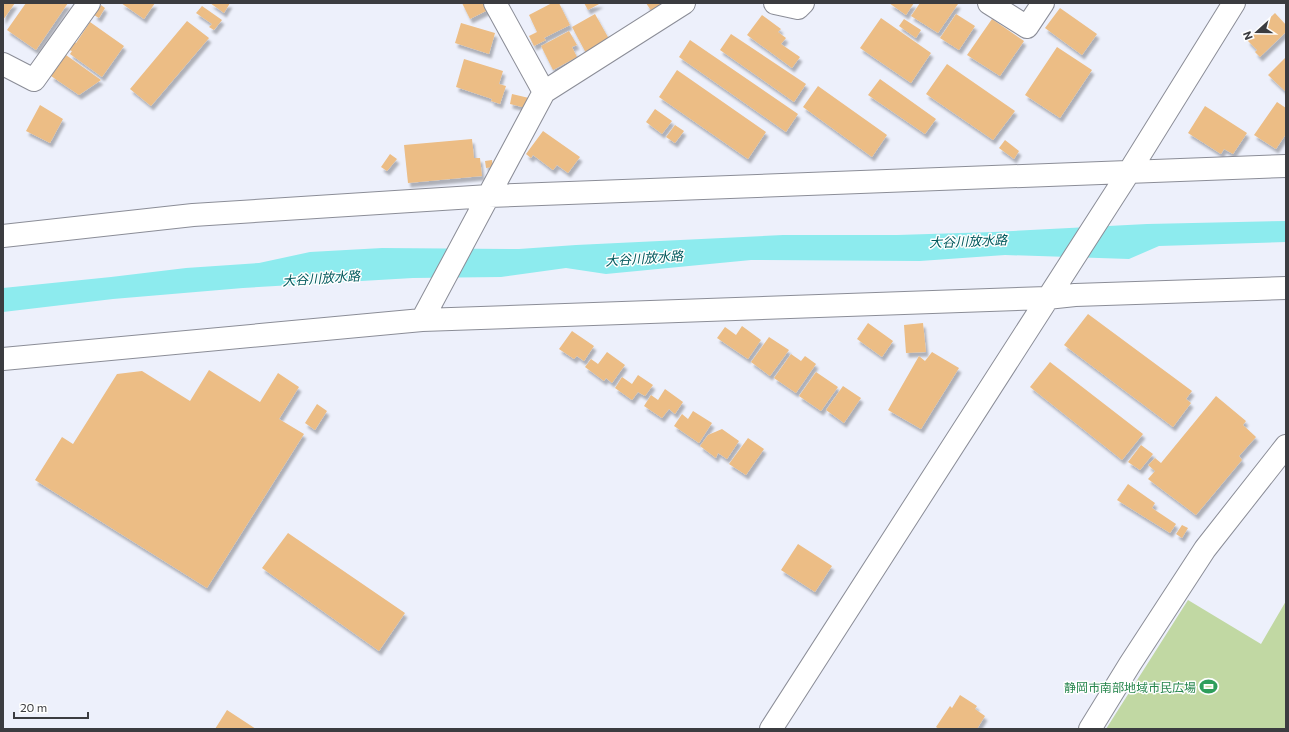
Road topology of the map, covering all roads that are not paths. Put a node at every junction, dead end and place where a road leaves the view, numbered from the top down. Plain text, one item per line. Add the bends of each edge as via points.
1 (88, 3) edge
2 (495, 3) edge
3 (684, 3) edge
4 (775, 3) edge
5 (803, 3) edge
6 (989, 3) edge
7 (1043, 3) edge
8 (1234, 3) edge
9 (3, 64) edge
10 (544, 92) junction
11 (1286, 166) edge
12 (1125, 178) junction
13 (489, 196) junction
14 (3, 236) edge
15 (1286, 288) edge
16 (1050, 292) junction
17 (422, 320) junction
18 (3, 359) edge
19 (1286, 446) edge
20 (771, 729) edge
21 (1090, 729) edge

1 - 9 street via 34,80
2 - 10 street
3 - 10 street
4 - 5 street via 798,8
6 - 7 street via 1027,27
8 - 12 street
10 - 13 street
11 - 12 street
12 - 13 street
12 - 16 street
13 - 14 street via 193,215
13 - 17 street
15 - 16 street via 1075,296
16 - 17 street
16 - 20 street
17 - 18 street
19 - 21 street via 1205,549

